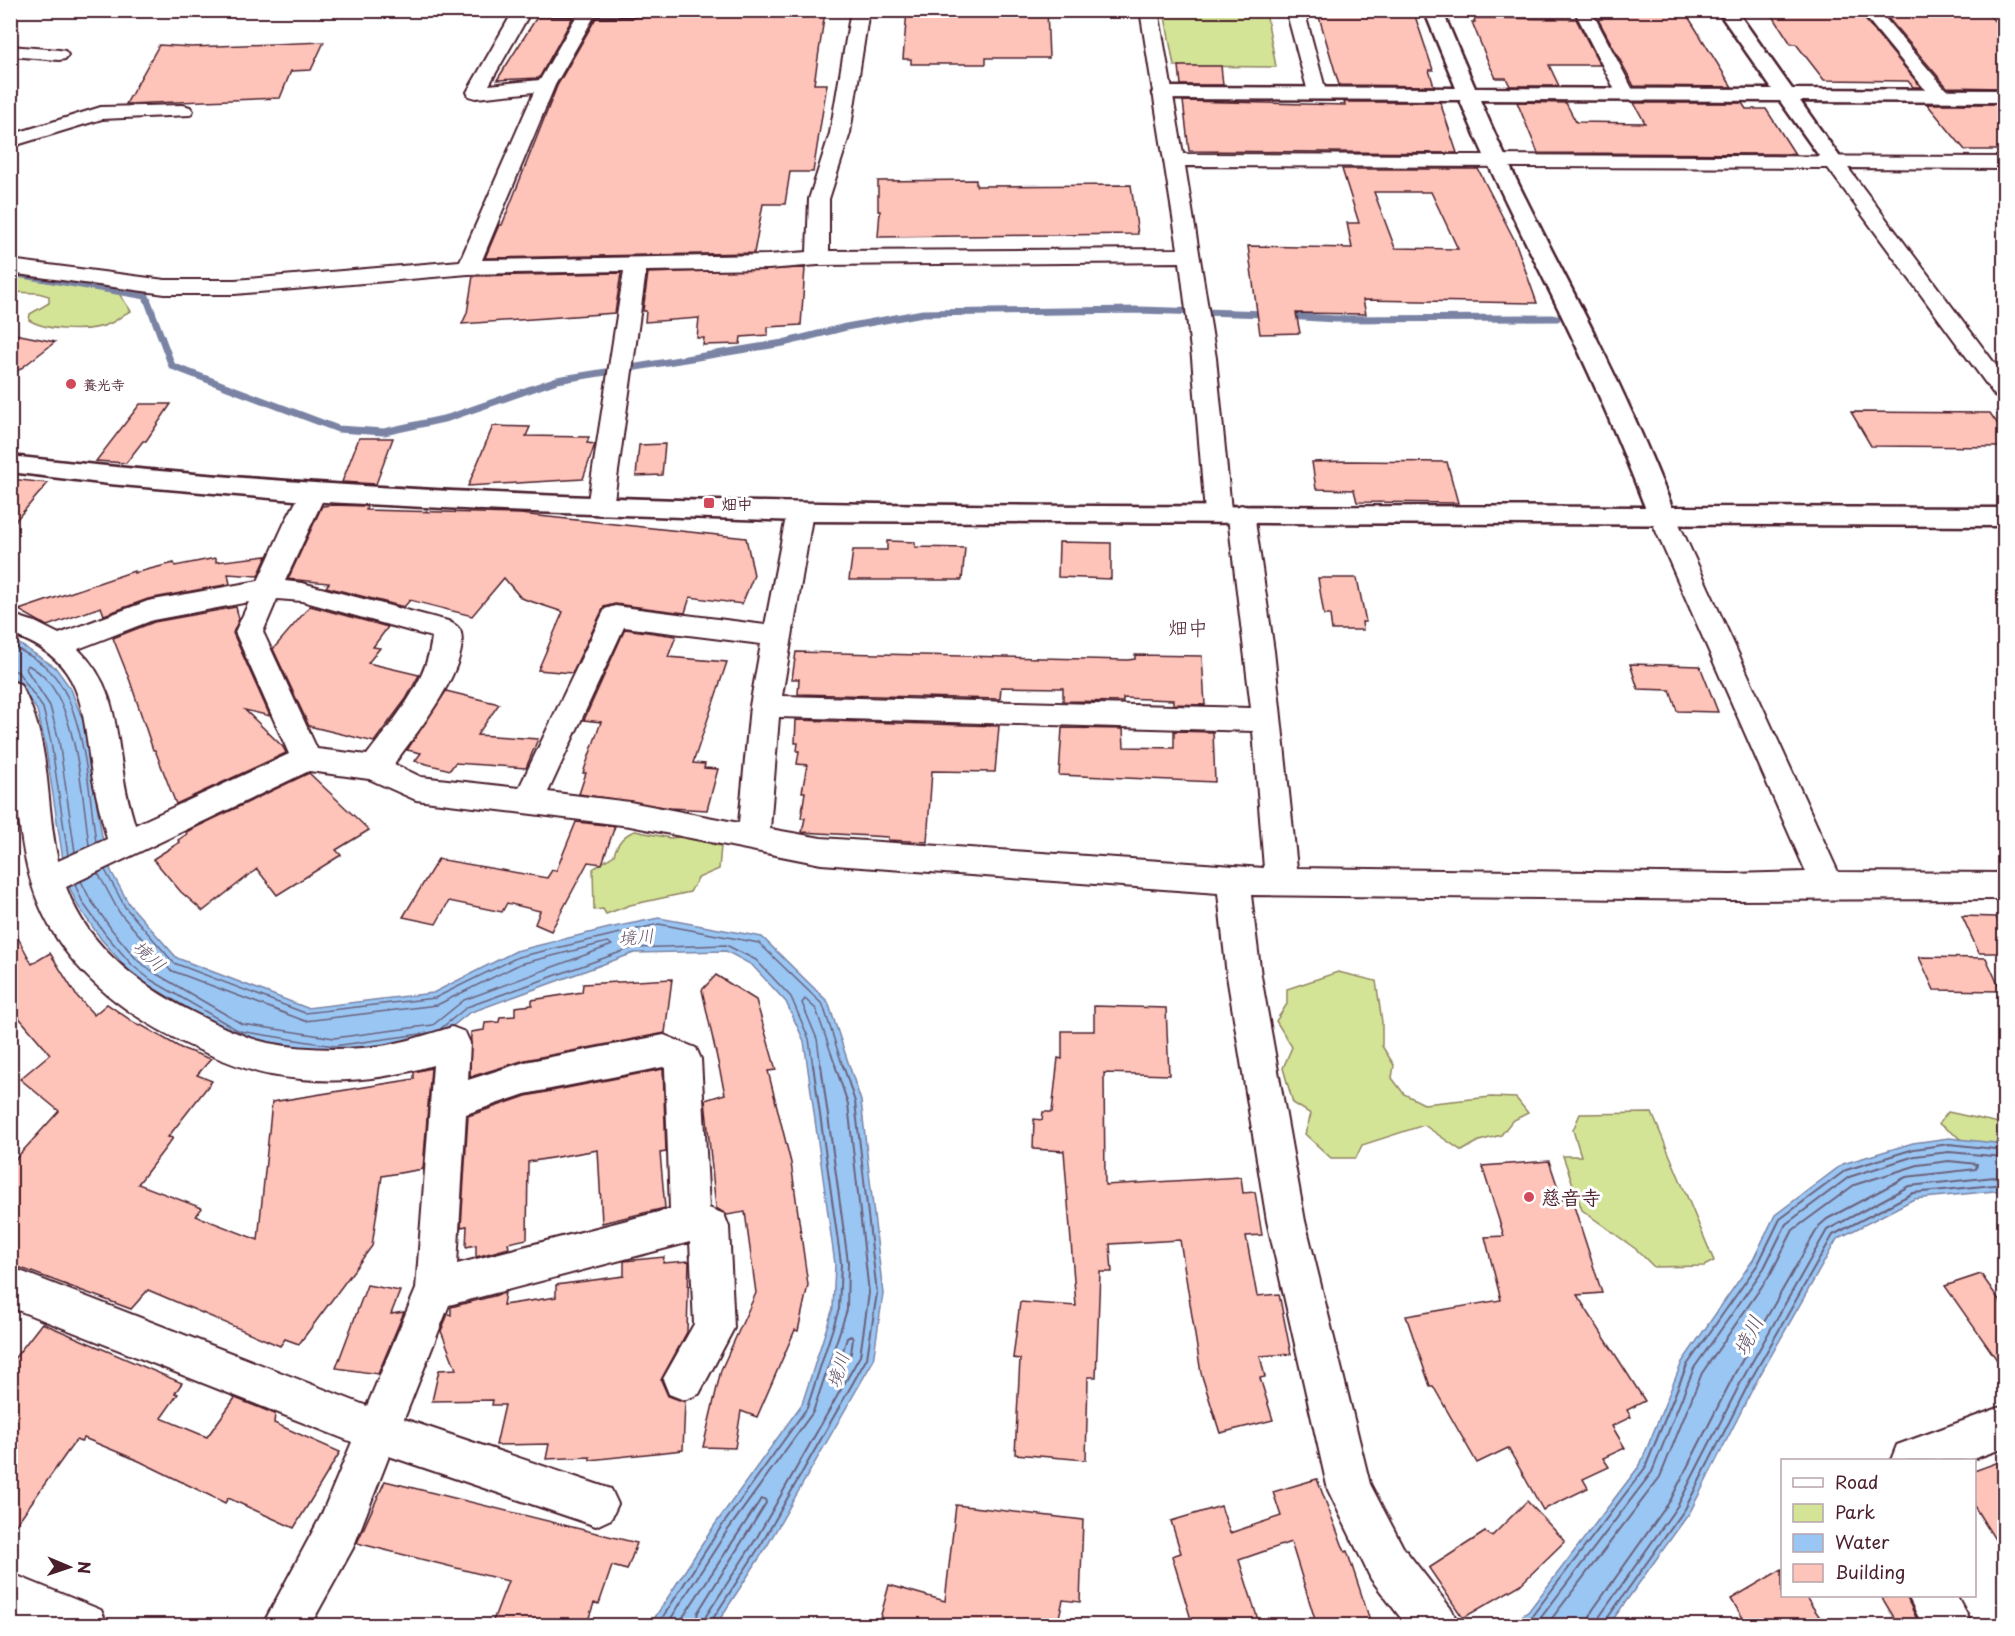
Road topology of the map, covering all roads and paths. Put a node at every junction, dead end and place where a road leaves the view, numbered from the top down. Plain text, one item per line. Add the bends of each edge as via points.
1 (523, 10) edge
2 (537, 10) edge
3 (665, 10) edge
4 (860, 10) edge
5 (1149, 10) edge
6 (1295, 10) edge
7 (1433, 10) edge
8 (1582, 10) edge
9 (1726, 10) edge
10 (1868, 10) edge
11 (589, 11) edge
12 (10, 51) edge
13 (58, 55) dead end
14 (546, 85) junction
15 (1317, 92) junction
16 (1466, 92) junction
17 (1162, 93) junction
18 (1626, 94) junction
19 (1783, 94) junction
20 (1940, 95) junction
21 (2004, 96) edge
22 (183, 111) dead end
23 (10, 141) edge
24 (1176, 160) junction
25 (1495, 160) junction
26 (2004, 163) edge
27 (1834, 164) junction
28 (1190, 255) junction
29 (818, 258) junction
30 (636, 264) junction
31 (10, 266) edge
32 (468, 267) junction
33 (2004, 392) edge
34 (10, 464) edge
35 (313, 493) junction
36 (600, 507) junction
37 (800, 512) junction
38 (1230, 513) junction
39 (1662, 515) junction
40 (2004, 518) edge
41 (267, 589) junction
42 (10, 624) edge
43 (776, 636) junction
44 (59, 645) junction
45 (10, 692) edge
46 (765, 706) junction
47 (1267, 720) junction
48 (306, 759) junction
49 (374, 768) junction
50 (528, 802) junction
51 (754, 839) junction
52 (124, 844) junction
53 (48, 881) junction
54 (1233, 881) junction
55 (1282, 882) junction
56 (1828, 885) junction
57 (2004, 886) edge
58 (448, 1103) junction
59 (690, 1223) junction
60 (10, 1287) edge
61 (436, 1289) junction
62 (684, 1379) dead end
63 (2004, 1427) edge
64 (378, 1431) junction
65 (1917, 1459) edge
66 (596, 1504) dead end
67 (10, 1595) edge
68 (1932, 1597) edge
69 (85, 1626) edge
70 (285, 1626) edge
71 (1436, 1626) edge
72 (1950, 1626) edge

1 - 14 street via 476,92
2 - 11 street
3 - 11 street
4 - 29 street via 840,133 819,199
5 - 17 street
6 - 15 street
7 - 16 street
8 - 18 street
9 - 19 street
10 - 20 street
11 - 14 street
12 - 13 street
14 - 32 street
15 - 16 street
15 - 17 street
16 - 18 street
16 - 25 street
17 - 24 street
18 - 19 street
19 - 20 street
19 - 27 street
20 - 21 street
22 - 23 street via 101,113
24 - 25 street
24 - 28 street
25 - 27 street
25 - 39 street via 1583,335
26 - 27 street
27 - 33 street
28 - 29 street
28 - 38 street
29 - 30 street
30 - 32 street
30 - 36 street
31 - 32 street via 138,285 188,287 254,286
34 - 35 street
35 - 36 street
35 - 41 street
36 - 37 street
37 - 38 street
37 - 43 street
38 - 39 street
38 - 47 street via 1260,651
39 - 40 street
39 - 56 street
41 - 44 street via 148,611
41 - 48 street via 249,632
41 - 49 street via 302,592 447,633 447,647 436,681
42 - 44 street via 28,628
43 - 46 street
43 - 50 street via 615,616
44 - 52 street via 73,660 97,701 108,779
45 - 53 street via 29,744 34,818
46 - 47 street
46 - 51 street
47 - 55 street
48 - 49 street
48 - 52 street
49 - 50 street via 416,788
50 - 51 street via 630,814
51 - 54 street via 822,851
52 - 53 street
53 - 58 street via 61,918 80,946 113,982 159,1014 268,1059 373,1063 452,1043
54 - 55 street
54 - 71 street via 1244,976 1286,1221 1350,1490 1387,1563
55 - 56 street
56 - 57 street
58 - 59 street via 525,1078 664,1051 683,1059
58 - 61 street
59 - 61 street
59 - 62 street via 710,1227 714,1328
60 - 64 street
61 - 64 street
63 - 65 street
64 - 66 street
64 - 70 street via 338,1532
67 - 69 street
68 - 72 street

